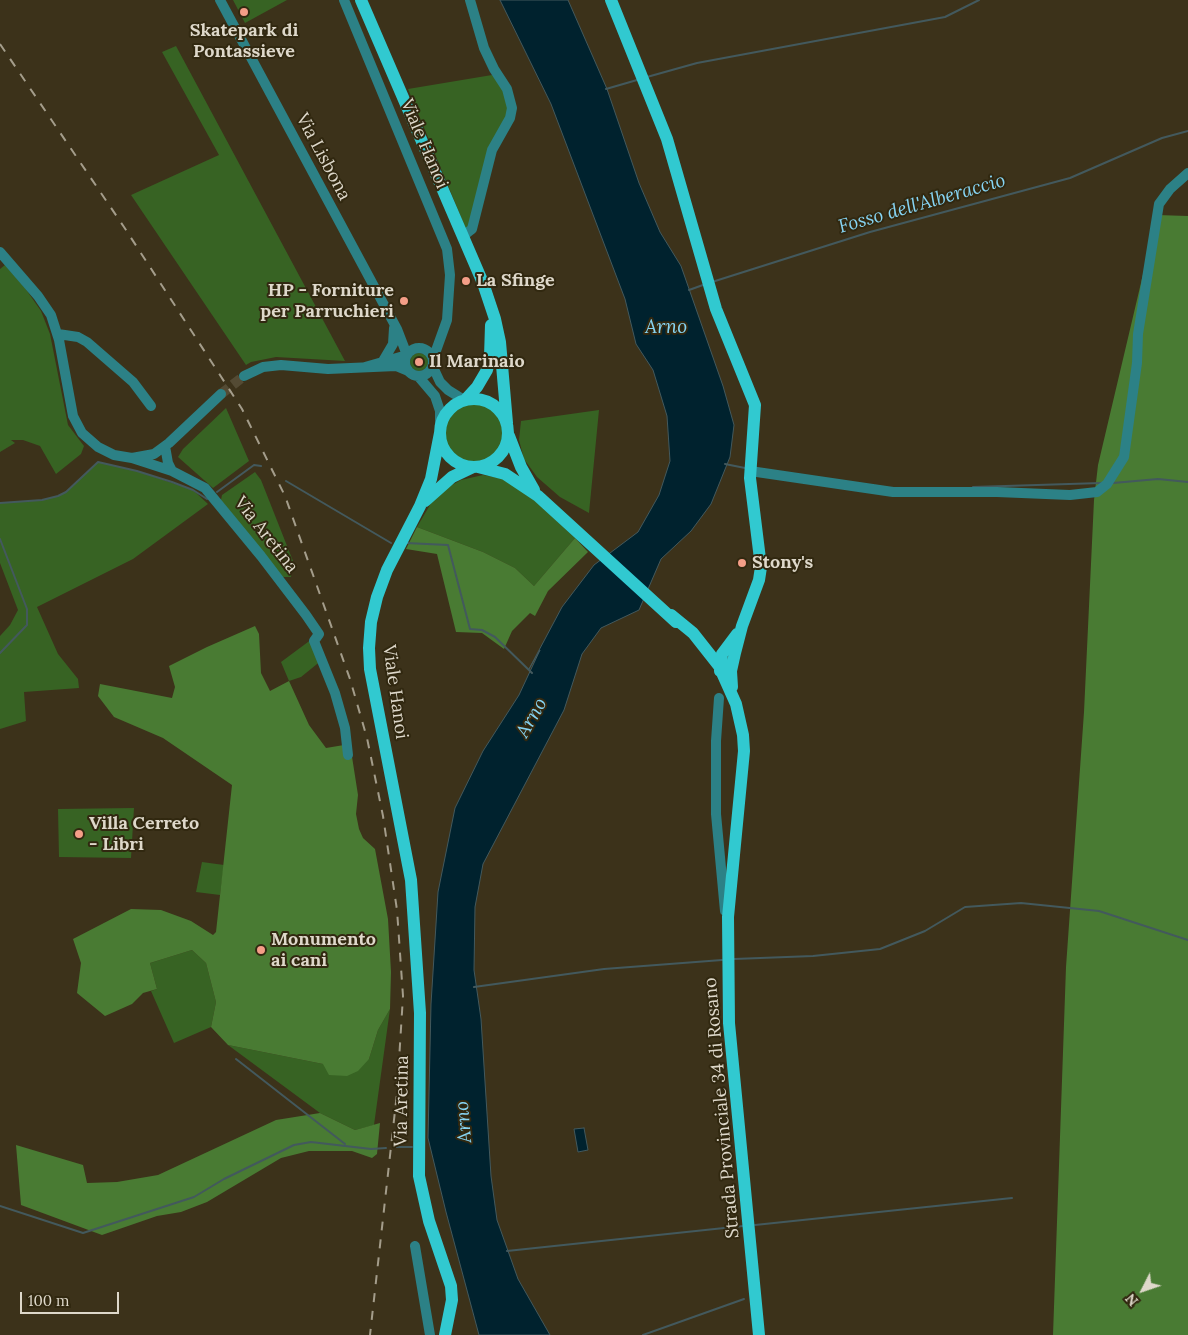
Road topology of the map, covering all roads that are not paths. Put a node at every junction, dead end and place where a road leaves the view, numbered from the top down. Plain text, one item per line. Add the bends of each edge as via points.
1 (220, 0) edge
2 (344, 0) edge
3 (360, 0) edge
4 (470, 0) edge
5 (611, 0) edge
6 (1188, 173) edge
7 (463, 236) junction
8 (0, 252) edge
9 (490, 305) junction
10 (448, 306) junction
11 (395, 325) junction
12 (58, 334) junction
13 (422, 348) junction
14 (407, 355) junction
15 (383, 360) junction
16 (433, 363) junction
17 (364, 367) junction
18 (408, 371) junction
19 (244, 376) tunnel mouth
20 (418, 376) junction
21 (222, 394) tunnel mouth
22 (465, 399) junction
23 (152, 406) dead end
24 (508, 423) junction
25 (440, 430) junction
26 (509, 436) junction
27 (165, 446) junction
28 (154, 454) junction
29 (132, 458) junction
30 (160, 467) junction
31 (476, 467) junction
32 (172, 472) junction
33 (750, 472) junction
34 (538, 496) junction
35 (420, 506) junction
36 (671, 614) junction
37 (693, 633) junction
38 (731, 650) junction
39 (703, 656) junction
40 (719, 666) junction
41 (720, 693) junction
42 (736, 704) junction
43 (348, 755) dead end
44 (743, 758) junction
45 (408, 862) joint
46 (728, 934) junction
47 (415, 1246) dead end
48 (430, 1335) edge
49 (444, 1335) edge
50 (760, 1335) edge

1 - 11 street, Via Lisbona
2 - 10 street, Viale Hanoi via 438,222 447,249 450,275
3 - 7 main road
4 - 7 street via 484,48 507,89 512,108 492,150 472,229
5 - 33 main road via 667,139 716,309 755,406
6 - 33 street via 1159,204 1138,334 1124,457 1107,484 1097,492 1070,495 893,492
7 - 9 main road
8 - 12 street, Via Aretina via 41,299
9 - 22 main road, Viale Hanoi via 492,334 487,370 478,387
9 - 24 main road via 500,342
10 - 13 street, Viale Hanoi via 438,332
10 - 16 street, Viale Hanoi via 445,328
11 - 13 street, Via Lisbona via 408,342
11 - 14 street, Via Lisbona
11 - 15 street via 393,344
12 - 23 street via 87,342 118,367
12 - 29 street, Via Aretina via 70,408 78,426 86,438 101,449
13 - 14 street, Viale Hanoi
13 - 16 street
14 - 15 street
14 - 18 street via 405,364
15 - 17 street
16 - 20 street via 427,374
16 - 22 street via 444,386 457,397
17 - 18 street via 396,366
17 - 19 street via 328,369 274,365
18 - 20 street, Viale Hanoi
20 - 25 street, Viale Hanoi via 435,396 440,411
21 - 27 street, Via Aretina
22 - 24 main road via 476,398 491,403 503,413
22 - 25 main road, Viale Hanoi via 449,410
24 - 26 main road
25 - 31 main road, Viale Hanoi via 446,453 458,463
25 - 35 main road, Viale Hanoi via 431,479
26 - 31 main road, Viale Hanoi via 507,445 495,460
26 - 34 main road, Strada Provinciale 34 di Rosano via 524,474
27 - 28 street, Via Aretina
27 - 32 street
28 - 29 street, Via Aretina
28 - 30 street
29 - 30 street, Via Aretina
30 - 32 street, Via Aretina
31 - 34 main road, Strada Provinciale 34 di Rosano via 505,474
31 - 35 main road, Viale Hanoi via 452,477
32 - 43 street, Via Aretina via 193,480 215,499 319,634 314,641 335,693
33 - 38 main road via 761,567 759,580
34 - 36 main road, Strada Provinciale 34 di Rosano
35 - 45 main road, Viale Hanoi via 380,588 371,622 369,648 370,669
36 - 37 main road, Strada Provinciale 34 di Rosano
36 - 39 main road, Strada Provinciale 34 di Rosano
37 - 38 main road via 717,650
37 - 40 main road, Strada Provinciale 34 di Rosano
38 - 40 main road via 728,663
38 - 42 main road via 731,680
39 - 40 main road
39 - 41 main road, Strada Provinciale 34 di Rosano
40 - 41 main road
40 - 42 main road, Strada Provinciale 34 di Rosano
41 - 44 main road, Strada Provinciale 34 di Rosano via 736,725
41 - 46 street via 716,814
42 - 44 main road, Strada Provinciale 34 di Rosano via 744,735
44 - 46 main road, Strada Provinciale 34 di Rosano
45 - 49 main road, Via Aretina via 420,1013 419,1176 429,1221 451,1286 452,1300
46 - 50 main road, Strada Provinciale 34 di Rosano via 729,1023
47 - 48 street

